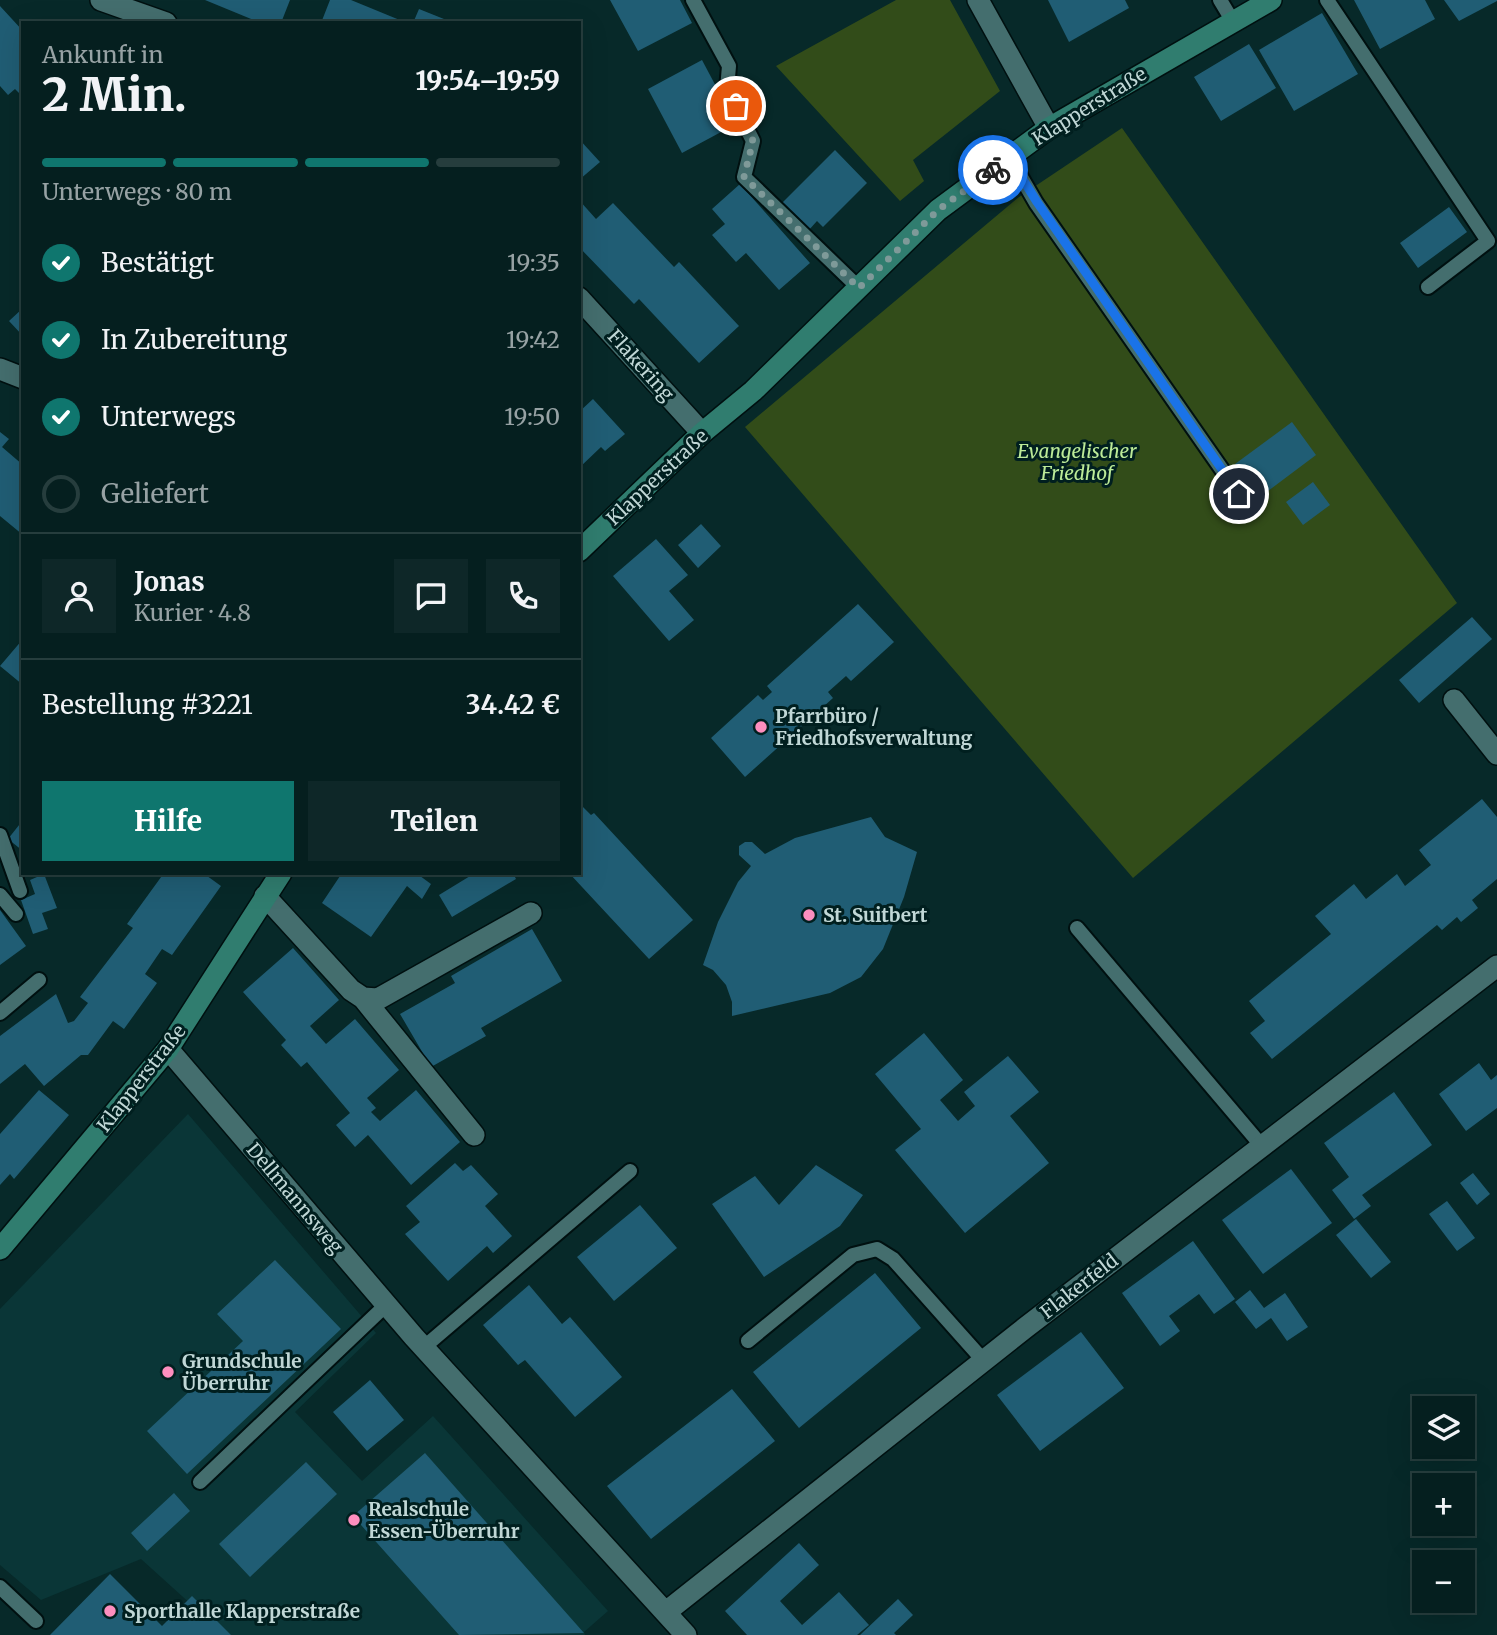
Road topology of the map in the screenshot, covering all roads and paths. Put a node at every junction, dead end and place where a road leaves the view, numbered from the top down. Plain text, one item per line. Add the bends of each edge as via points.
1 (101, 0) edge
2 (694, 0) edge
3 (978, 0) edge
4 (1220, 0) edge
5 (1271, 0) edge
6 (1327, 0) edge
7 (157, 13) edge
8 (1232, 20) junction
9 (1049, 128) junction
10 (1010, 159) junction
11 (1427, 287) dead end
12 (859, 288) junction
13 (581, 300) edge
14 (0, 369) edge
15 (21, 378) edge
16 (702, 433) junction
17 (1239, 494) dead end
18 (581, 549) edge
19 (1454, 700) dead end
20 (1497, 754) edge
21 (0, 835) edge
22 (280, 875) edge
23 (20, 891) dead end
24 (0, 895) edge
25 (265, 895) junction
26 (531, 913) dead end
27 (16, 914) dead end
28 (1077, 928) dead end
29 (1497, 967) edge
30 (39, 980) dead end
31 (363, 998) junction
32 (0, 1013) edge
33 (168, 1049) junction
34 (474, 1135) dead end
35 (1262, 1145) junction
36 (630, 1171) dead end
37 (0, 1248) edge
38 (386, 1305) junction
39 (748, 1341) dead end
40 (423, 1348) junction
41 (983, 1360) junction
42 (200, 1482) dead end
43 (0, 1587) edge
44 (666, 1612) junction
45 (36, 1621) dead end
46 (686, 1635) edge

1 - 7 street
2 - 12 lane via 729,66 727,89 753,141 744,177
3 - 9 street
4 - 8 lane
5 - 8 street, Klapperstraße
6 - 11 lane via 1488,242
8 - 9 street, Klapperstraße
9 - 10 street, Klapperstraße
10 - 12 street, Klapperstraße via 938,210
10 - 17 lane
12 - 16 street, Klapperstraße via 753,391
13 - 16 street, Flakering
14 - 15 street
16 - 18 street, Klapperstraße
19 - 20 street
21 - 23 lane
22 - 25 street, Klapperstraße
24 - 27 lane
25 - 31 street
25 - 33 street, Klapperstraße
26 - 31 street via 378,999
28 - 35 lane
29 - 35 street, Flakerfeld
30 - 32 lane
31 - 34 street
33 - 37 street, Klapperstraße
33 - 38 street, Dellmannsweg
35 - 41 street, Flakerfeld
36 - 40 lane
38 - 40 street, Dellmannsweg
38 - 42 lane
39 - 41 lane via 853,1255 877,1249 893,1259
40 - 44 street, Dellmannsweg
41 - 44 street, Flakerfeld
43 - 45 lane
44 - 46 street, Dellmannsweg

